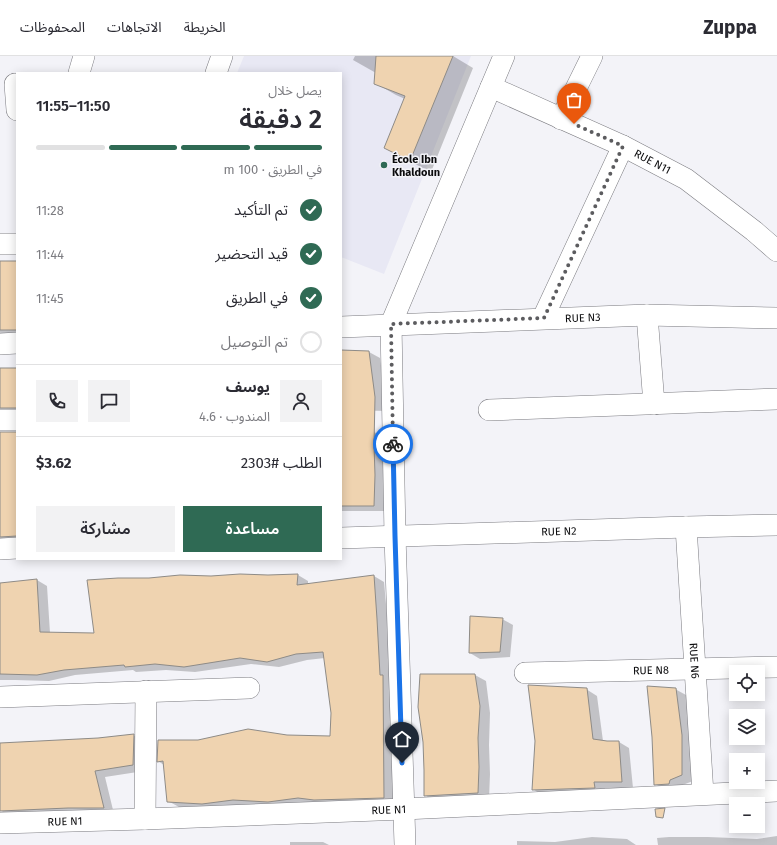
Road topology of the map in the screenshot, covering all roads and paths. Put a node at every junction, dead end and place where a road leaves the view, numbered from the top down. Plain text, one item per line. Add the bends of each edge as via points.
1 (84, 56) edge
2 (222, 56) edge
3 (504, 56) edge
4 (592, 56) edge
5 (78, 72) edge
6 (216, 72) edge
7 (11, 84) edge
8 (491, 87) junction
9 (16, 106) edge
10 (562, 119) junction
11 (623, 146) junction
12 (0, 244) edge
13 (16, 244) edge
14 (777, 251) edge
15 (647, 315) junction
16 (544, 318) junction
17 (777, 318) edge
18 (391, 324) junction
19 (342, 327) edge
20 (16, 343) edge
21 (0, 344) edge
22 (777, 399) edge
23 (654, 404) junction
24 (490, 410) dead end
25 (0, 420) edge
26 (16, 420) edge
27 (777, 525) edge
28 (686, 527) junction
29 (395, 536) junction
30 (342, 538) edge
31 (16, 548) edge
32 (0, 549) edge
33 (777, 668) edge
34 (695, 669) junction
35 (525, 673) dead end
36 (249, 688) dead end
37 (146, 691) junction
38 (0, 697) edge
39 (777, 791) edge
40 (704, 794) junction
41 (404, 809) junction
42 (145, 819) junction
43 (0, 823) edge
44 (405, 845) edge

1 - 5 street
2 - 6 street
3 - 8 street
4 - 10 street
7 - 9 street
8 - 10 street, RUE N11
8 - 18 street
10 - 11 street, RUE N11
11 - 14 street, RUE N11 via 686,179
11 - 16 street
12 - 13 street
15 - 16 street, RUE N3
15 - 17 street, RUE N3
15 - 23 street
16 - 18 street, RUE N3
18 - 19 street, RUE N3
18 - 29 street
20 - 21 street
22 - 23 street
23 - 24 street
25 - 26 street
27 - 28 street, RUE N2
28 - 29 street, RUE N2
28 - 34 street, RUE N6
29 - 30 street, RUE N2
29 - 41 street
31 - 32 street
33 - 34 street, RUE N8
34 - 35 street, RUE N8
34 - 40 street, RUE N6
36 - 37 street
37 - 38 street
37 - 42 street
39 - 40 street, RUE N1
40 - 41 street, RUE N1
41 - 42 street, RUE N1
41 - 44 street
42 - 43 street, RUE N1

